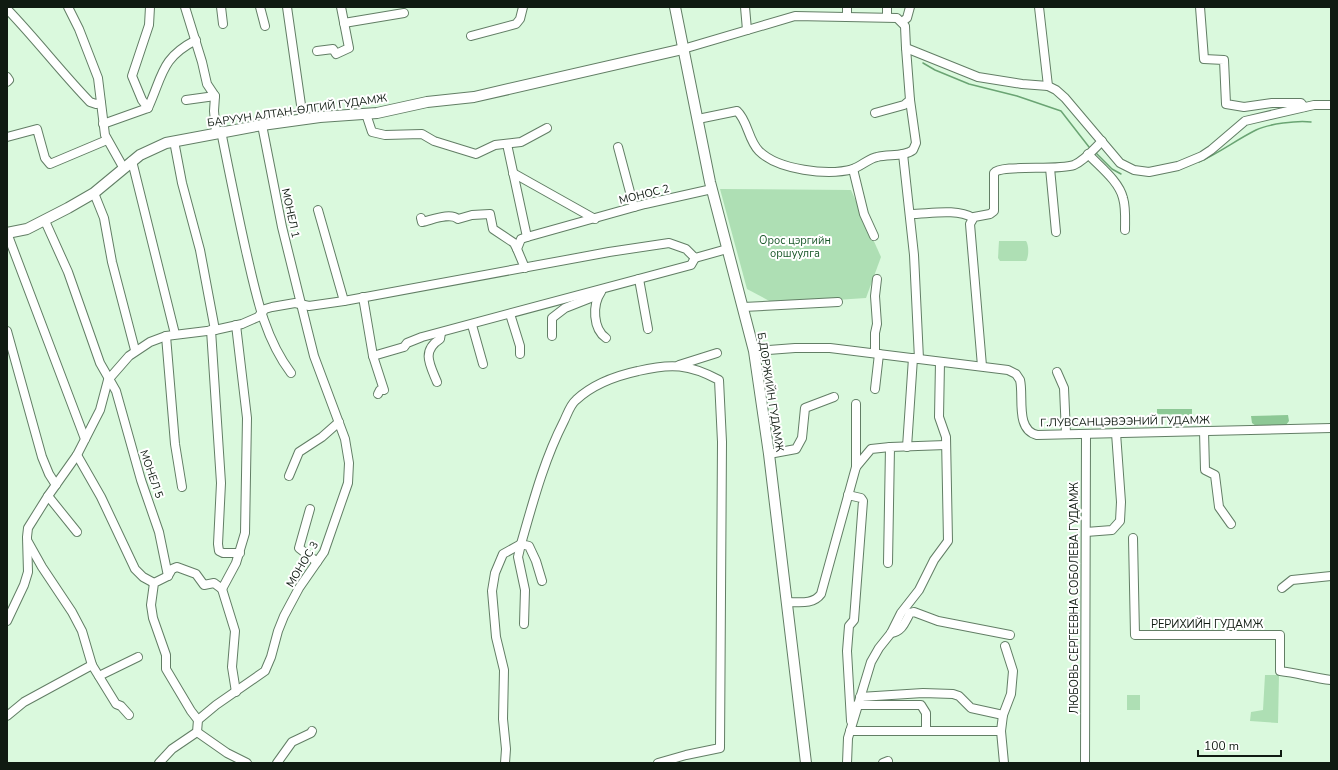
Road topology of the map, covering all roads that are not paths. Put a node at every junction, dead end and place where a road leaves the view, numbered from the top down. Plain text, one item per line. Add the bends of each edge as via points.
1 (68, 7) edge
2 (150, 7) edge
3 (221, 7) edge
4 (260, 7) edge
5 (287, 7) edge
6 (342, 7) edge
7 (523, 7) edge
8 (675, 7) edge
9 (745, 7) edge
10 (847, 7) edge
11 (887, 7) edge
12 (910, 7) edge
13 (1048, 7) edge
14 (1200, 7) edge
15 (1039, 8) edge
16 (7, 9) edge
17 (187, 9) edge
18 (404, 14) dead end
19 (847, 17) junction
20 (887, 18) junction
21 (902, 22) junction
22 (344, 23) junction
23 (223, 24) dead end
24 (265, 26) dead end
25 (747, 30) junction
26 (471, 36) dead end
27 (196, 40) junction
28 (906, 48) junction
29 (684, 49) junction
30 (317, 51) dead end
31 (7, 77) edge
32 (7, 82) edge
33 (1048, 86) junction
34 (215, 96) junction
35 (186, 100) dead end
36 (910, 100) junction
37 (101, 104) junction
38 (1331, 105) edge
39 (1304, 107) junction
40 (148, 108) junction
41 (875, 113) dead end
42 (366, 114) junction
43 (303, 119) junction
44 (698, 119) junction
45 (103, 124) junction
46 (262, 125) junction
47 (547, 128) dead end
48 (219, 132) junction
49 (7, 137) edge
50 (107, 140) junction
51 (174, 141) junction
52 (1102, 141) junction
53 (507, 144) junction
54 (618, 146) dead end
55 (903, 154) junction
56 (1088, 154) junction
57 (132, 161) junction
58 (123, 167) junction
59 (1050, 168) junction
60 (853, 169) junction
61 (513, 174) junction
62 (712, 189) junction
63 (94, 193) junction
64 (634, 208) junction
65 (318, 210) dead end
66 (910, 214) junction
67 (421, 218) dead end
68 (973, 218) junction
69 (595, 219) junction
70 (45, 221) junction
71 (1125, 230) dead end
72 (1056, 232) dead end
73 (7, 233) edge
74 (874, 236) dead end
75 (527, 237) junction
76 (517, 249) junction
77 (727, 249) junction
78 (695, 258) junction
79 (525, 268) junction
80 (639, 279) junction
81 (877, 279) dead end
82 (601, 292) junction
83 (363, 297) junction
84 (344, 301) junction
85 (838, 302) dead end
86 (301, 305) junction
87 (743, 307) junction
88 (261, 314) junction
89 (510, 314) junction
90 (236, 325) junction
91 (472, 325) junction
92 (648, 329) dead end
93 (213, 330) junction
94 (7, 331) edge
95 (441, 333) junction
96 (175, 334) junction
97 (166, 336) junction
98 (552, 336) dead end
99 (606, 338) dead end
100 (135, 350) junction
101 (754, 351) junction
102 (717, 353) dead end
103 (877, 353) junction
104 (520, 354) dead end
105 (373, 356) junction
106 (916, 358) junction
107 (940, 362) junction
108 (483, 364) dead end
109 (678, 366) junction
110 (982, 366) junction
111 (1057, 372) dead end
112 (291, 373) dead end
113 (108, 380) junction
114 (437, 382) dead end
115 (875, 389) dead end
116 (378, 394) dead end
117 (834, 397) dead end
118 (856, 404) dead end
119 (339, 422) junction
120 (1331, 428) edge
121 (1204, 431) junction
122 (1116, 433) junction
123 (1066, 434) junction
124 (1086, 434) junction
125 (85, 439) junction
126 (946, 445) junction
127 (907, 446) junction
128 (890, 447) junction
129 (769, 454) junction
130 (77, 455) junction
131 (856, 467) junction
132 (289, 476) dead end
133 (56, 485) junction
134 (182, 487) dead end
135 (848, 495) junction
136 (48, 496) junction
137 (310, 509) dead end
138 (1231, 524) dead end
139 (78, 532) dead end
140 (1086, 532) junction
141 (1133, 538) dead end
142 (27, 541) junction
143 (521, 544) junction
144 (240, 553) junction
145 (317, 562) junction
146 (888, 563) dead end
147 (168, 576) junction
148 (1331, 576) edge
149 (542, 581) dead end
150 (154, 583) junction
151 (1282, 588) dead end
152 (222, 589) junction
153 (786, 602) junction
154 (7, 621) edge
155 (524, 624) dead end
156 (891, 633) junction
157 (1010, 635) dead end
158 (1005, 646) dead end
159 (138, 657) dead end
160 (92, 665) junction
161 (99, 676) junction
162 (1331, 680) edge
163 (236, 692) junction
164 (858, 701) junction
165 (129, 715) dead end
166 (1003, 715) junction
167 (7, 716) edge
168 (198, 720) junction
169 (851, 728) junction
170 (312, 731) dead end
171 (926, 731) junction
172 (1001, 731) junction
173 (197, 732) junction
174 (159, 763) edge
175 (247, 763) edge
176 (277, 763) edge
177 (505, 763) edge
178 (658, 763) edge
179 (806, 763) edge
180 (847, 763) edge
181 (1004, 763) edge
182 (1085, 763) edge

1 - 37 street via 80,29 96,70
2 - 40 street via 149,24 132,76
3 - 23 street
4 - 24 street
5 - 43 street
6 - 22 street
7 - 26 street via 516,24
8 - 29 main road, Б.ДОРЖИЙН ГУДАМЖ
9 - 25 street
10 - 19 street
11 - 20 street
12 - 21 street via 907,18
13 - 15 street
14 - 39 street via 1204,59 1224,60 1226,104 1244,106 1301,103
15 - 33 street
16 - 37 street via 87,98 92,103
17 - 27 street
18 - 22 street
19 - 20 street
19 - 25 street via 795,16
20 - 21 street via 897,18
21 - 28 street via 905,26
22 - 30 street via 349,48 336,54 333,49
25 - 29 street
27 - 34 street via 207,84
27 - 40 street via 182,47 164,67
28 - 33 street via 978,77
28 - 36 street
29 - 42 main road, БАРУУН АЛТАН-ӨЛГИЙ ГУДАМЖ via 490,94
29 - 44 main road, Б.ДОРЖИЙН ГУДАМЖ
31 - 32 street
33 - 52 street via 1062,94
34 - 35 street
34 - 48 street via 214,112
36 - 41 street via 904,105
36 - 55 street via 916,146 912,151
37 - 45 street
38 - 39 street
39 - 52 street via 1245,121 1206,153 1167,170 1149,172 1127,168 1120,164
40 - 45 street
42 - 43 main road, БАРУУН АЛТАН-ӨЛГИЙ ГУДАМЖ
42 - 53 street via 372,132 385,135 422,134 434,141 476,154 485,148
43 - 46 main road, БАРУУН АЛТАН-ӨЛГИЙ ГУДАМЖ
44 - 60 street via 737,111 752,143 768,157 792,168 819,171
44 - 62 main road, Б.ДОРЖИЙН ГУДАМЖ
45 - 50 street
46 - 48 main road, БАРУУН АЛТАН-ӨЛГИЙ ГУДАМЖ
46 - 86 street, МОНЕЛ 1 via 282,228
47 - 53 street via 521,142
48 - 51 main road, БАРУУН АЛТАН-ӨЛГИЙ ГУДАМЖ
48 - 88 street
49 - 50 street via 37,129 45,158 50,164
50 - 58 street
51 - 57 main road, БАРУУН АЛТАН-ӨЛГИЙ ГУДАМЖ via 147,150
51 - 93 street via 200,250
52 - 56 street
53 - 61 street
54 - 64 street
55 - 60 street via 876,157
55 - 66 street
56 - 59 street via 1073,165
56 - 71 street via 1117,185 1122,195
57 - 58 main road, БАРУУН АЛТАН-ӨЛГИЙ ГУДАМЖ
57 - 96 street
58 - 63 main road, БАРУУН АЛТАН-ӨЛГИЙ ГУДАМЖ
59 - 68 street via 997,170 994,174 994,211
59 - 72 street
60 - 74 street via 864,214
61 - 69 street
61 - 75 street
62 - 64 street, МОНОС 2
62 - 77 main road, Б.ДОРЖИЙН ГУДАМЖ
63 - 70 main road, БАРУУН АЛТАН-ӨЛГИЙ ГУДАМЖ
63 - 100 street via 104,218 112,262
64 - 69 street, МОНОС 2
65 - 84 street
66 - 68 street via 956,213 967,214
66 - 106 street via 918,300
67 - 76 street via 422,222 449,216 458,219 490,214 493,229 514,243
68 - 110 street via 970,226
69 - 75 street, МОНОС 2
70 - 73 main road, БАРУУН АЛТАН-ӨЛГИЙ ГУДАМЖ via 27,229
70 - 113 street, МОНЕЛ 5 via 68,272 84,323
73 - 125 street
75 - 76 street via 520,239
76 - 79 street
77 - 78 street
77 - 87 main road, Б.ДОРЖИЙН ГУДАМЖ
78 - 79 street via 686,249 669,243
78 - 80 street via 691,265
79 - 83 street
80 - 82 street
80 - 92 street
81 - 103 street
82 - 89 street
82 - 98 street via 565,308 552,318
82 - 99 street via 595,305 595,315 601,334
83 - 84 street
83 - 105 street
84 - 86 street
85 - 87 street
86 - 88 street via 283,304 265,309
86 - 119 street, МОНОС 3 via 314,356
87 - 101 main road, Б.ДОРЖИЙН ГУДАМЖ
88 - 90 street
88 - 112 street via 281,359
89 - 91 street
89 - 104 street
90 - 93 street
90 - 144 street via 247,418 244,533
91 - 95 street
91 - 108 street
93 - 96 street
93 - 144 street via 221,483 218,544 219,551 223,553
94 - 133 street via 42,457
95 - 105 street via 407,342 404,347
95 - 114 street via 440,339 434,342 428,354 428,361
96 - 97 street
97 - 100 street
97 - 134 street via 175,444
100 - 113 street
101 - 103 street, Г.ЛУВСАНЦЭВЭЭНИЙ ГУДАМЖ via 830,348
101 - 129 main road, Б.ДОРЖИЙН ГУДАМЖ
102 - 109 street
103 - 106 street, Г.ЛУВСАНЦЭВЭЭНИЙ ГУДАМЖ
103 - 115 street
105 - 116 street via 384,390 380,390
106 - 107 street, Г.ЛУВСАНЦЭВЭЭНИЙ ГУДАМЖ
106 - 127 street
107 - 110 street, Г.ЛУВСАНЦЭВЭЭНИЙ ГУДАМЖ
107 - 126 street via 939,417
109 - 143 street via 647,369 617,376 590,388 574,402 546,459
109 - 178 street via 699,370 719,380 722,442 720,748
110 - 123 street, Г.ЛУВСАНЦЭВЭЭНИЙ ГУДАМЖ via 1006,369 1016,374 1020,382 1024,422 1029,431 1039,435
111 - 123 street via 1064,388
113 - 125 street via 100,410
113 - 147 street, МОНЕЛ 5 via 116,391 141,480 159,532
117 - 129 street via 805,408 802,438 796,449
118 - 131 street
119 - 132 street via 299,452
119 - 145 street, МОНОС 3 via 347,449 348,483 324,552
120 - 121 street, Г.ЛУВСАНЦЭВЭЭНИЙ ГУДАМЖ
121 - 122 street, Г.ЛУВСАНЦЭВЭЭНИЙ ГУДАМЖ
121 - 138 street via 1205,470 1215,475 1219,507
122 - 124 street, Г.ЛУВСАНЦЭВЭЭНИЙ ГУДАМЖ
122 - 140 street via 1120,521 1112,530
123 - 124 street, Г.ЛУВСАНЦЭВЭЭНИЙ ГУДАМЖ
124 - 140 street, ЛЮБОВЬ СЕРГЕЕВНА СОБОЛЕВА ГУДАМЖ
125 - 130 street
126 - 127 street
126 - 156 street via 947,543 934,560 919,590 901,613
127 - 128 street
128 - 131 street via 871,449
128 - 146 street
129 - 153 main road, Б.ДОРЖИЙН ГУДАМЖ
130 - 133 street
130 - 150 street via 105,504 135,569
131 - 135 street
133 - 136 street
135 - 153 street via 822,594 812,602
135 - 169 street via 862,498 863,501 854,620 849,626 847,651
136 - 139 street
136 - 142 street via 28,528
137 - 145 street via 299,548
140 - 182 street, ЛЮБОВЬ СЕРГЕЕВНА СОБОЛЕВА ГУДАМЖ
141 - 162 street, РЕРИХИЙН ГУДАМЖ via 1135,635 1280,635 1280,671
142 - 154 street via 28,572
142 - 160 street via 82,631
143 - 149 street via 529,546
143 - 155 street via 518,557 525,590
143 - 177 street via 503,554 495,572 492,591 496,637 504,670
144 - 152 street
145 - 163 street, МОНОС 3 via 284,616 265,671
147 - 150 street
147 - 152 street via 172,569 177,567 198,576 204,585 214,583
148 - 151 street via 1292,580
150 - 168 street via 152,618 166,655 166,669
152 - 163 street via 236,631 232,667
153 - 179 main road, Б.ДОРЖИЙН ГУДАМЖ
156 - 157 street via 901,629 910,613 914,612 938,621
156 - 164 street via 871,662
158 - 166 street via 1013,671 1011,694
159 - 161 street
160 - 161 street
160 - 167 street via 24,702
161 - 165 street via 116,704 122,706
163 - 168 street, МОНОС 3 via 216,704
164 - 166 street via 923,693 953,694 959,696 971,708
164 - 169 street
164 - 171 street via 921,705 926,713
166 - 172 street
168 - 173 street
169 - 171 street
169 - 180 street
170 - 176 street via 292,742
171 - 172 street
172 - 181 street
173 - 174 street via 172,749
173 - 175 street via 227,753

